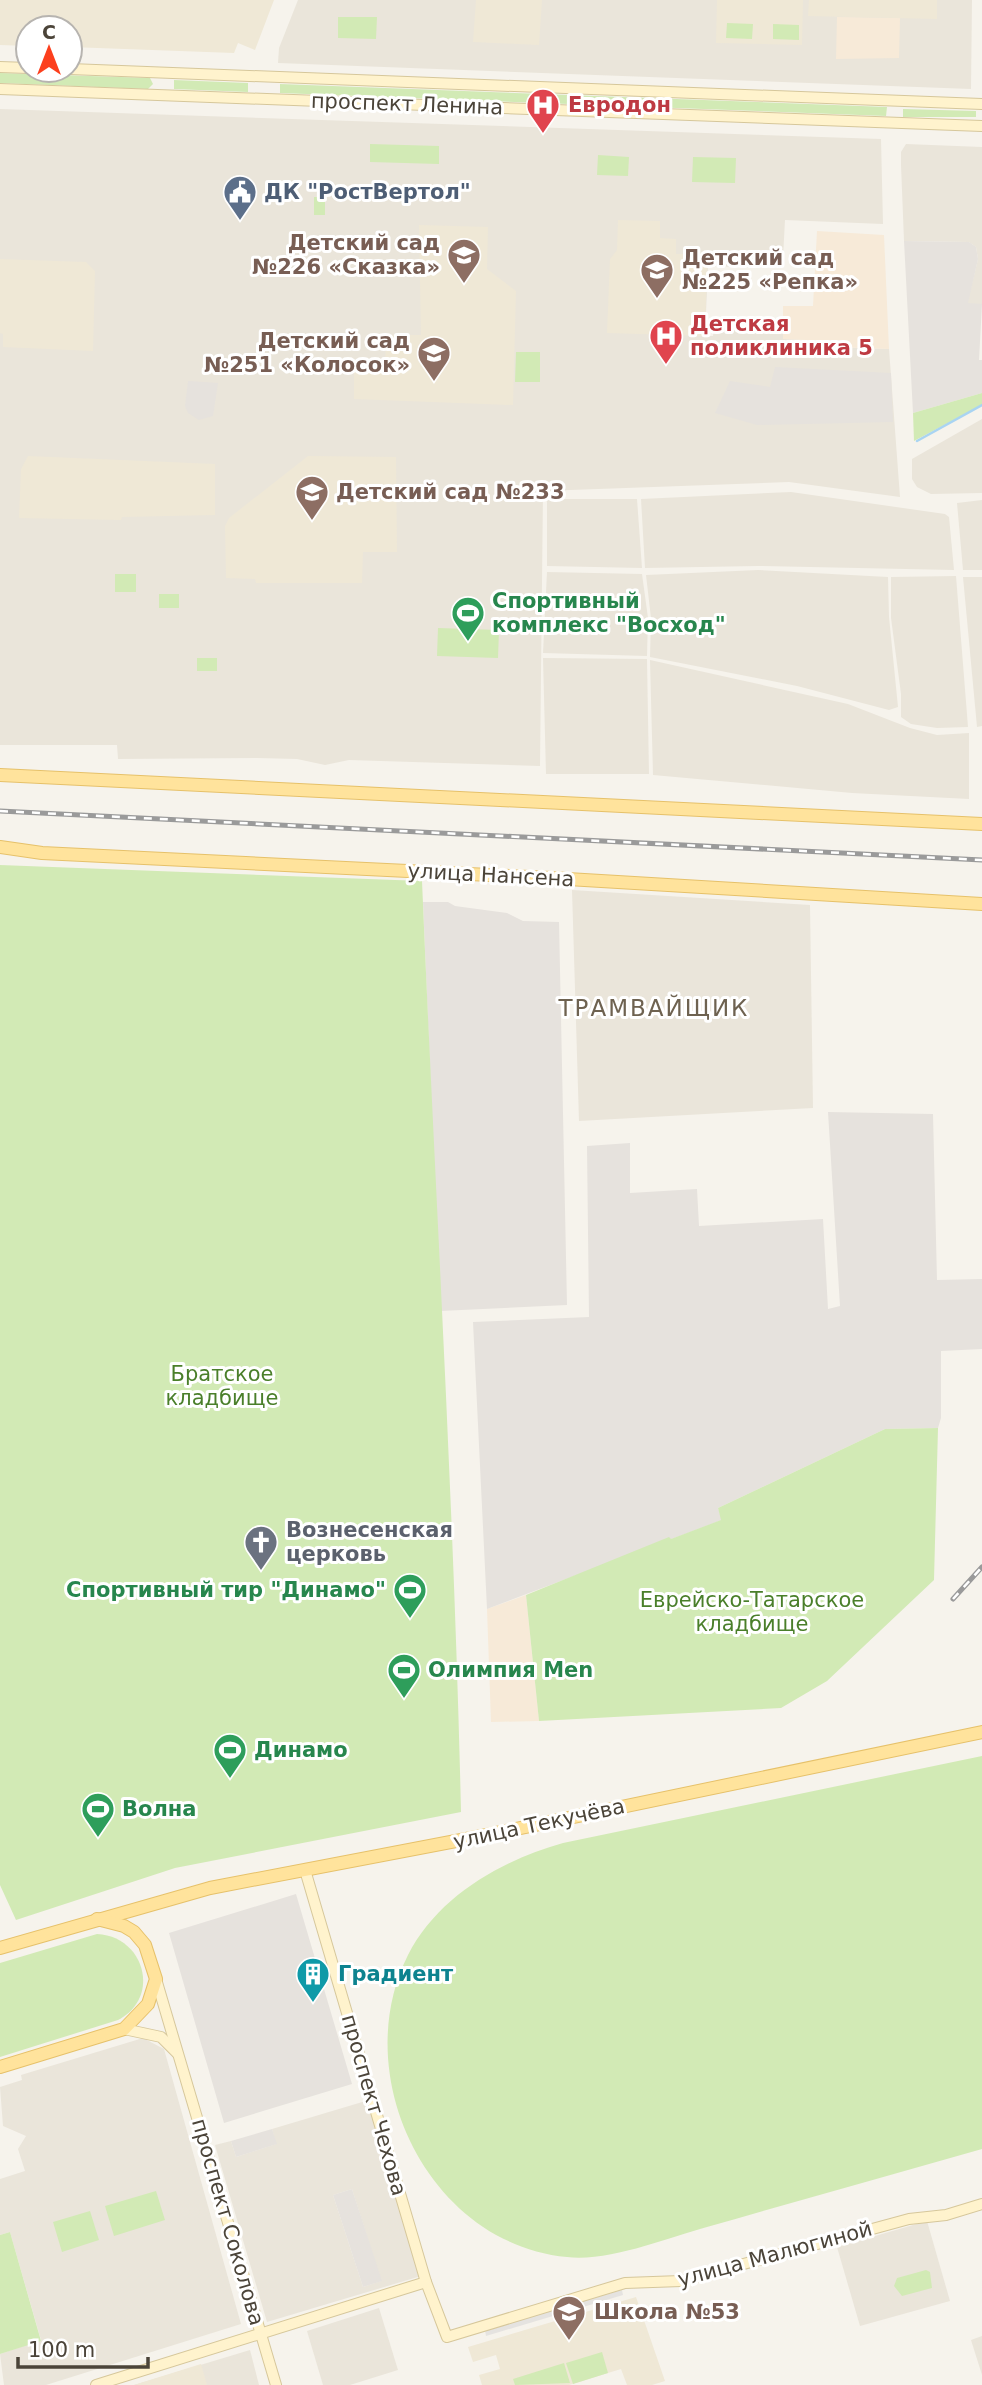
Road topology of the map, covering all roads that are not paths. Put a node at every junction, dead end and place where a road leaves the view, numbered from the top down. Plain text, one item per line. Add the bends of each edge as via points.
1 (84, 69) edge
2 (165, 72) junction
3 (264, 76) junction
4 (0, 89) edge
5 (165, 95) junction
6 (258, 99) junction
7 (896, 101) junction
8 (982, 104) edge
9 (896, 123) junction
10 (982, 127) edge
11 (0, 775) edge
12 (982, 824) edge
13 (0, 847) edge
14 (982, 904) edge
15 (982, 1731) edge
16 (305, 1870) junction
17 (97, 1919) junction
18 (0, 1936) edge
19 (5, 1946) edge
20 (156, 1979) junction
21 (124, 2029) junction
22 (181, 2058) junction
23 (0, 2067) edge
24 (982, 2204) edge
25 (426, 2282) junction
26 (260, 2332) junction
27 (447, 2337) joint
28 (96, 2385) edge
29 (276, 2385) edge

1 - 2 main road, проспект Ленина
2 - 3 main road, проспект Ленина
2 - 5 main road
3 - 6 main road
3 - 7 main road, проспект Ленина
4 - 5 main road, проспект Ленина
5 - 6 main road, проспект Ленина
6 - 9 main road, проспект Ленина
7 - 8 main road, проспект Ленина
7 - 9 main road
9 - 10 main road, проспект Ленина
11 - 12 main road
13 - 14 main road, улица Нансена via 42,853
15 - 16 main road, улица Текучёва
16 - 17 main road, улица Текучёва via 211,1888
16 - 25 main road, проспект Чехова
17 - 19 main road, улица Текучёва
17 - 20 main road via 124,1926 139,1937
18 - 19 main road
20 - 21 main road via 148,2004
20 - 22 main road, проспект Соколова
21 - 22 main road via 161,2037
21 - 23 main road
22 - 26 main road, проспект Соколова
24 - 27 main road, улица Малюгиной via 946,2215 909,2219 681,2281 625,2283
25 - 26 main road
25 - 27 main road, проспект Чехова
26 - 28 main road
26 - 29 main road, проспект Соколова

